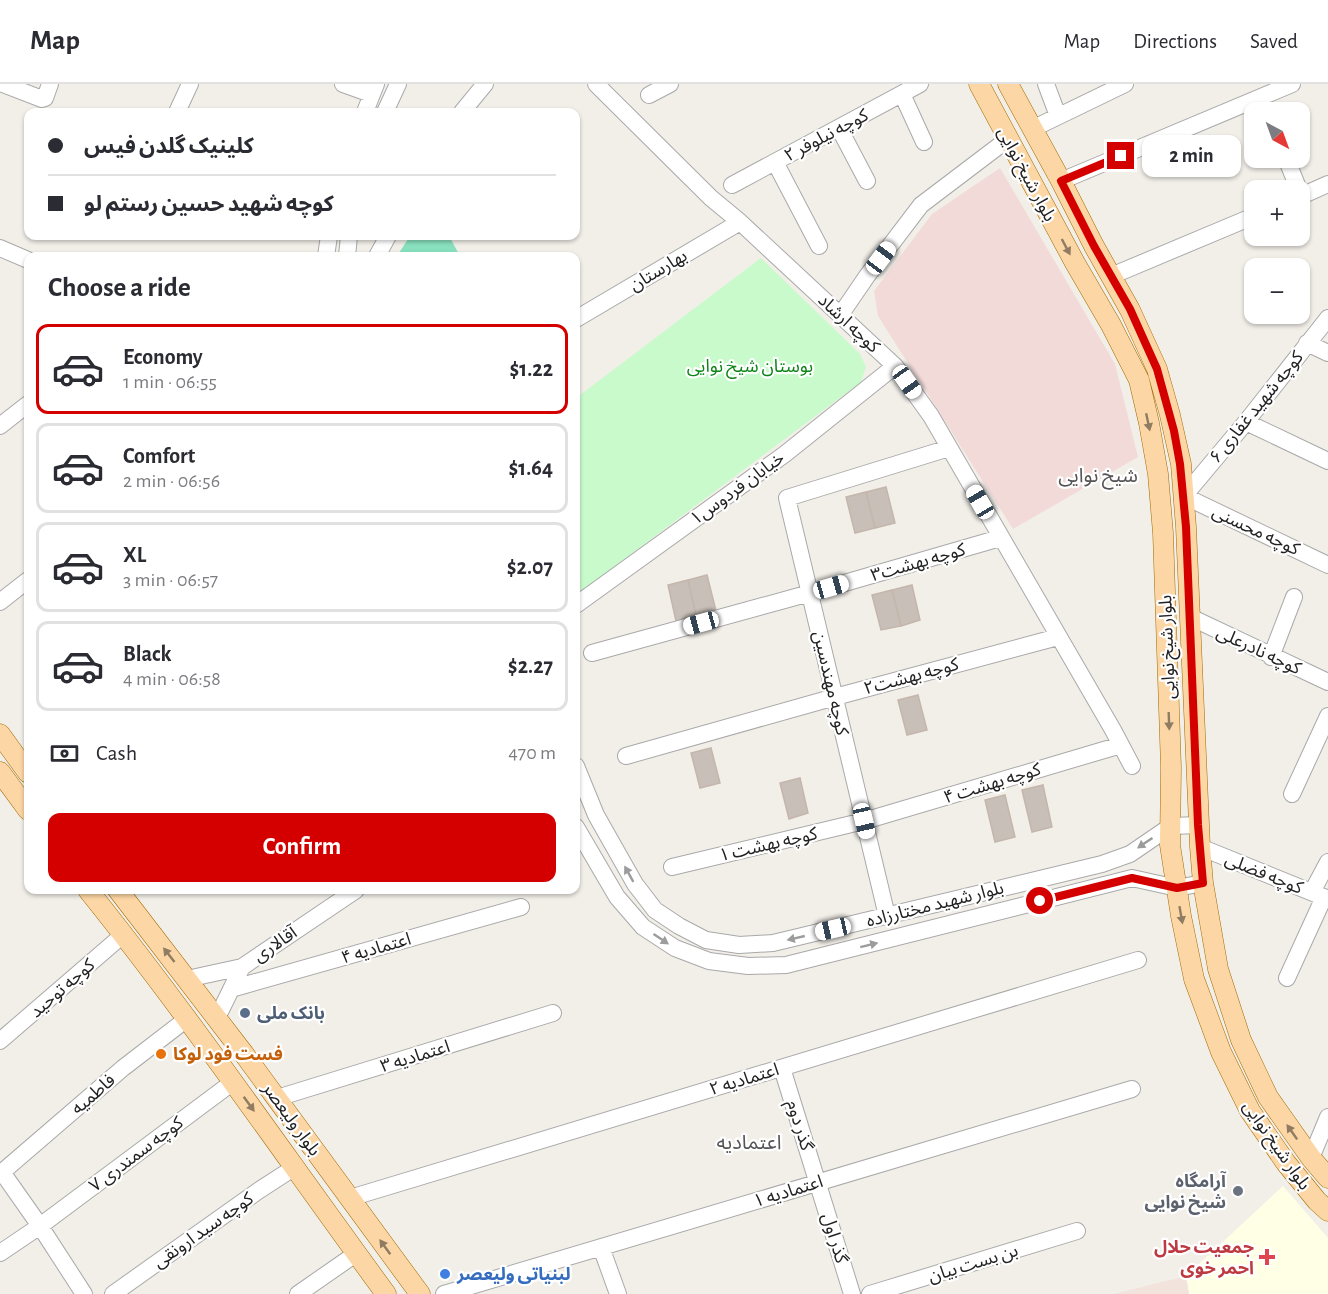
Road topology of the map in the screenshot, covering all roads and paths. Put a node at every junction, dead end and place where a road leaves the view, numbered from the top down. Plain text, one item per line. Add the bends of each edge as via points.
1 (2, 84) edge
2 (190, 84) edge
3 (343, 84) edge
4 (398, 84) edge
5 (485, 84) edge
6 (596, 84) edge
7 (670, 84) edge
8 (920, 84) edge
9 (979, 84) edge
10 (1008, 84) edge
11 (1046, 84) edge
12 (1125, 84) edge
13 (1292, 84) edge
14 (374, 89) edge
15 (0, 90) edge
16 (47, 91) edge
17 (902, 94) junction
18 (649, 95) dead end
19 (1263, 96) junction
20 (1265, 102) edge
21 (179, 108) edge
22 (367, 108) edge
23 (387, 108) edge
24 (465, 108) edge
25 (1058, 116) junction
26 (839, 128) junction
27 (1032, 129) junction
28 (1008, 139) junction
29 (924, 142) dead end
30 (775, 162) junction
31 (867, 181) dead end
32 (1061, 181) junction
33 (1328, 184) edge
34 (732, 185) dead end
35 (1310, 190) edge
36 (1244, 220) edge
37 (740, 222) junction
38 (819, 246) dead end
39 (0, 248) edge
40 (24, 258) edge
41 (1111, 276) junction
42 (841, 314) junction
43 (580, 317) edge
44 (1328, 318) edge
45 (1307, 343) junction
46 (1328, 353) edge
47 (895, 366) junction
48 (24, 407) edge
49 (1246, 422) junction
50 (0, 426) edge
51 (949, 448) junction
52 (1328, 461) edge
53 (1184, 496) junction
54 (1000, 538) junction
55 (1328, 565) edge
56 (24, 583) edge
57 (810, 593) junction
58 (1294, 597) dead end
59 (580, 601) edge
60 (0, 602) edge
61 (1190, 618) junction
62 (1058, 637) junction
63 (592, 653) dead end
64 (1271, 657) junction
65 (1328, 682) edge
66 (835, 697) junction
67 (1328, 716) edge
68 (0, 734) edge
69 (1121, 745) junction
70 (626, 756) dead end
71 (24, 761) edge
72 (1132, 766) dead end
73 (0, 772) edge
74 (580, 779) edge
75 (1292, 794) dead end
76 (24, 805) edge
77 (864, 821) junction
78 (1198, 825) junction
79 (1171, 826) junction
80 (580, 834) edge
81 (1200, 847) junction
82 (1328, 862) edge
83 (672, 867) dead end
84 (1203, 883) junction
85 (1177, 888) junction
86 (91, 894) edge
87 (121, 894) edge
88 (350, 894) edge
89 (1321, 896) edge
90 (521, 907) dead end
91 (887, 916) junction
92 (124, 934) junction
93 (1138, 960) dead end
94 (242, 967) junction
95 (1287, 978) dead end
96 (187, 979) junction
97 (231, 989) junction
98 (553, 1013) dead end
99 (188, 1018) junction
100 (217, 1018) junction
101 (0, 1041) edge
102 (782, 1068) junction
103 (233, 1082) junction
104 (1132, 1089) dead end
105 (277, 1098) junction
106 (1328, 1117) edge
107 (1311, 1158) junction
108 (295, 1167) junction
109 (1, 1173) edge
110 (1328, 1178) edge
111 (817, 1182) junction
112 (350, 1198) junction
113 (1328, 1211) edge
114 (40, 1226) junction
115 (1077, 1231) dead end
116 (601, 1247) junction
117 (0, 1252) edge
118 (357, 1253) junction
119 (84, 1294) edge
120 (113, 1294) edge
121 (298, 1294) edge
122 (386, 1294) edge
123 (420, 1294) edge
124 (444, 1294) edge
125 (618, 1294) edge
126 (852, 1294) edge
127 (870, 1294) edge

1 - 15 street
1 - 16 street via 42,99
2 - 21 street
3 - 14 street
4 - 23 street
5 - 24 street
6 - 37 street, کوچه ارشاد
7 - 18 street
8 - 17 street, کوچه نیلوفر ۲
9 - 28 main road, بلوار شیخ نوایی
10 - 27 main road, بلوار شیخ نوایی
11 - 25 street
12 - 25 street
13 - 19 street
14 - 22 street
17 - 26 street, کوچه نیلوفر ۲
17 - 29 street
19 - 20 street
19 - 32 street
25 - 27 street
26 - 30 street, کوچه نیلوفر ۲
26 - 31 street
27 - 32 main road, بلوار شیخ نوایی
28 - 42 street via 921,205
28 -> 79 main road, بلوار شیخ نوایی via 1139,380 1158,474 1163,533
30 - 34 street, کوچه نیلوفر ۲
30 - 38 street
32 - 41 main road, بلوار شیخ نوایی
33 - 35 street
36 - 41 street
37 - 42 street, کوچه ارشاد
37 - 43 street, بهارستان
39 - 40 street
41 - 53 main road, بلوار شیخ نوایی via 1157,369 1173,424
42 - 47 street, کوچه ارشاد
44 - 45 street, کوچه شهید غفاری ۶
45 - 46 street
45 - 49 street, کوچه شهید غفاری ۶
47 - 51 street, کوچه ارشاد
47 - 59 street, خیابان فردوس۱ via 785,454
48 - 50 street
49 - 52 street
49 - 53 street, کوچه شهید غفاری ۶
51 - 54 street, کوچه ارشاد
51 - 57 street, کوچه مهندسین via 787,498
53 - 55 street, کوچه محسنی
53 - 61 main road, بلوار شیخ نوایی
54 - 57 street, کوچه بهشت۳
54 - 62 street, کوچه ارشاد
56 - 60 street
57 - 63 street, کوچه بهشت۳
57 - 66 street, کوچه مهندسین
58 - 64 street
61 - 64 street, کوچه نادرعلی
61 - 78 main road, بلوار شیخ نوایی
62 - 66 street, کوچه بهشت۲
62 - 69 street, کوچه ارشاد
64 - 65 street, کوچه نادرعلی
66 - 70 street, کوچه بهشت۲
66 - 77 street, کوچه مهندسین
67 - 75 street
68 - 71 main road
69 - 72 street, کوچه ارشاد
69 - 77 street, کوچه بهشت ۴
73 - 76 main road
91 -> 74 street, بلوار شهید مختارزاده via 773,943 739,945 706,940 655,910 635,884
77 - 83 street, کوچه بهشت ۱
77 - 91 street, کوچه مهندسین
78 - 79 street
78 - 81 main road, بلوار شیخ نوایی
79 - 85 main road, بلوار شیخ نوایی
79 -> 91 street, بلوار شهید مختارزاده via 1130,854 1102,864
80 -> 85 street, بلوار شهید مختارزاده via 617,897 643,927 675,948 709,961 748,966 786,965 1132,878
81 - 84 main road, بلوار شیخ نوایی
81 - 89 street, کوچه فضلی
82 - 89 street
84 - 85 street, بلوار شهید مختارزاده
107 -> 84 main road, بلوار شیخ نوایی via 1268,1097 1241,1040 1218,969
85 -> 113 main road, بلوار شیخ نوایی via 1194,979 1221,1052 1250,1111 1286,1163
86 - 92 main road, بلوار ولیعصر
96 -> 87 main road, بلوار ولیعصر
88 - 94 street, آقالاری
89 - 95 street
90 - 97 street, اعتمادیه ۴
92 - 99 main road, بلوار ولیعصر
92 - 101 street, کوچه توحید
93 - 102 street, اعتمادیه ۲
94 - 96 street
94 - 97 street, آقالاری
96 - 100 main road, بلوار ولیعصر
97 - 100 street, آقالاری
98 - 105 street, اعتمادیه ۳
99 - 103 main road, بلوار ولیعصر
99 - 109 street, فاطمیه
100 - 105 main road, بلوار ولیعصر
102 - 111 street, گذر دوم
102 - 112 street, اعتمادیه ۲
103 -> 108 main road, بلوار ولیعصر
103 - 114 street, کوچه سمندری ۷
104 - 111 street, اعتمادیه ۱
105 - 112 main road, بلوار ولیعصر
106 - 107 street
107 - 110 main road, بلوار شیخ نوایی
108 - 118 main road, بلوار ولیعصر
108 - 120 street, کوچه سید ارونقی
109 - 114 street
111 - 116 street, اعتمادیه ۱
111 - 126 street, گذر اول
123 -> 112 main road, بلوار ولیعصر
114 - 117 street, کوچه سمندری ۷
114 - 119 street
115 - 127 street, بن بست بیان
116 - 124 street, اعتمادیه ۱
116 - 125 street
118 - 121 street
118 - 122 main road, بلوار ولیعصر

